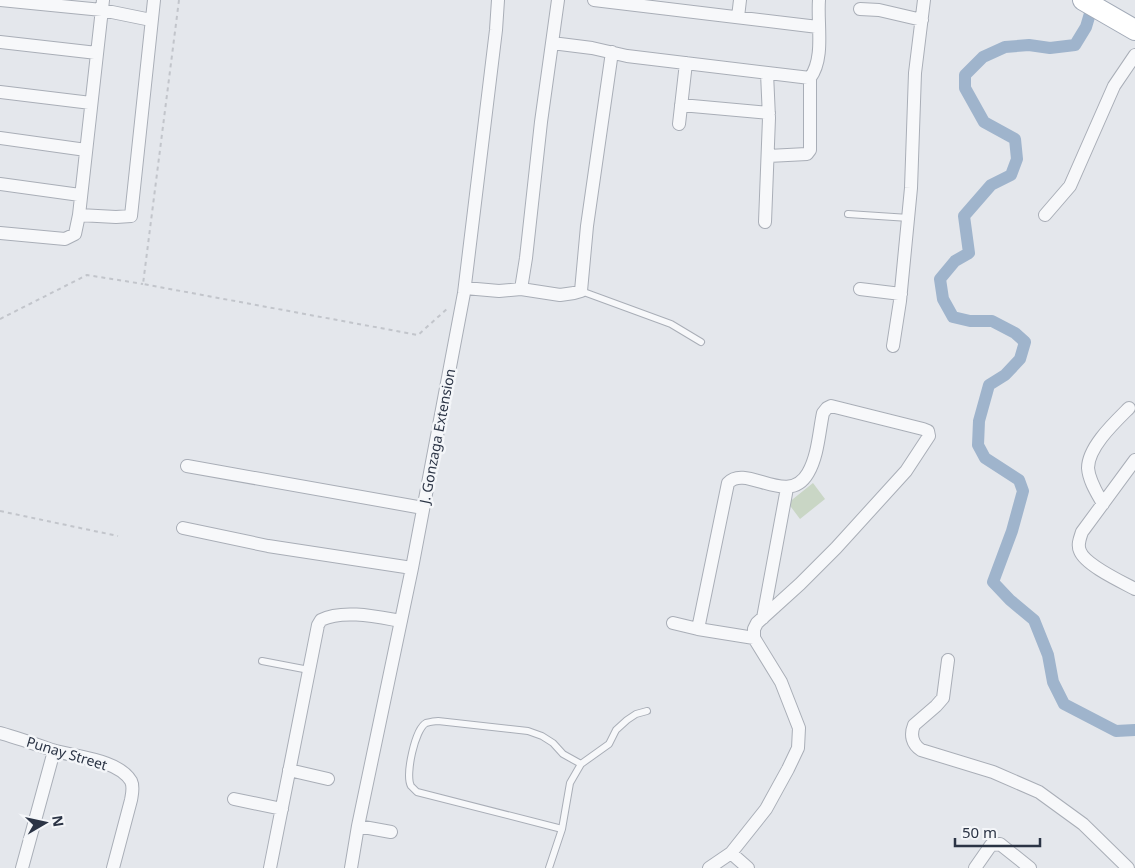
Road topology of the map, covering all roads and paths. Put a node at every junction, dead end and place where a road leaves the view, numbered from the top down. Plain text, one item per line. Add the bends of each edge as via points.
1 (0, 0) edge
2 (154, 0) edge
3 (179, 0) edge
4 (498, 0) edge
5 (558, 0) edge
6 (594, 0) edge
7 (740, 0) edge
8 (820, 0) edge
9 (924, 0) edge
10 (1083, 0) edge
11 (103, 5) edge
12 (860, 9) dead end
13 (738, 17) junction
14 (151, 20) junction
15 (922, 20) junction
16 (818, 27) junction
17 (1135, 30) edge
18 (0, 42) edge
19 (552, 44) junction
20 (612, 52) junction
21 (97, 53) junction
22 (1135, 55) edge
23 (686, 63) junction
24 (767, 73) junction
25 (810, 78) junction
26 (0, 92) edge
27 (91, 104) junction
28 (681, 105) junction
29 (769, 113) junction
30 (679, 124) dead end
31 (0, 138) edge
32 (86, 150) junction
33 (768, 156) junction
34 (0, 184) edge
35 (80, 195) junction
36 (848, 214) dead end
37 (79, 215) junction
38 (1045, 216) dead end
39 (909, 218) junction
40 (765, 222) dead end
41 (0, 233) edge
42 (142, 284) junction
43 (521, 289) junction
44 (860, 289) dead end
45 (464, 290) junction
46 (581, 290) junction
47 (901, 294) junction
48 (0, 320) edge
49 (701, 342) dead end
50 (893, 346) dead end
51 (1129, 408) dead end
52 (1135, 460) edge
53 (187, 466) dead end
54 (787, 488) junction
55 (1103, 504) junction
56 (424, 508) junction
57 (0, 511) edge
58 (183, 528) dead end
59 (118, 536) dead end
60 (412, 568) junction
61 (1135, 589) edge
62 (763, 618) junction
63 (401, 621) junction
64 (673, 623) dead end
65 (698, 629) junction
66 (754, 638) junction
67 (948, 660) dead end
68 (262, 661) dead end
69 (309, 670) junction
70 (647, 712) dead end
71 (0, 733) edge
72 (54, 751) junction
73 (581, 764) junction
74 (289, 770) junction
75 (328, 779) dead end
76 (234, 799) dead end
77 (282, 810) junction
78 (358, 826) junction
79 (562, 829) junction
80 (391, 832) dead end
81 (731, 853) junction
82 (22, 868) edge
83 (112, 868) edge
84 (270, 868) edge
85 (351, 868) edge
86 (549, 868) edge
87 (710, 868) edge
88 (748, 868) edge
89 (975, 868) edge
90 (1030, 868) edge
91 (1128, 868) edge

1 - 11 street
2 - 14 street
3 - 42 path
4 - 45 street, J. Gonzaga Extension
5 - 19 street
6 - 13 street
7 - 13 street
8 - 16 street
9 - 15 street
10 - 17 main road
11 - 14 street
11 - 21 street
12 - 15 street
13 - 16 street
14 - 37 street via 132,216
15 - 39 street via 915,73
16 - 25 street via 817,61
18 - 21 street
19 - 20 street
19 - 43 street
20 - 23 street
20 - 46 street
21 - 27 street
22 - 38 street via 1114,86 1070,186
23 - 24 street
23 - 28 street
24 - 25 street
24 - 29 street
25 - 33 street via 810,150 808,153
26 - 27 street
27 - 32 street
28 - 29 street
28 - 30 street
29 - 33 street
31 - 32 street
32 - 35 street
33 - 40 street
34 - 35 street
35 - 37 street
36 - 39 lane
37 - 41 street via 75,234 68,239
39 - 47 street
42 - 45 path via 418,335
42 - 48 path via 87,275
43 - 45 street
43 - 46 street via 560,296
44 - 47 street
45 - 56 street, J. Gonzaga Extension
46 - 49 lane via 671,324
47 - 50 street
51 - 55 street via 1091,452 1088,468 1091,483
52 - 55 street
53 - 56 street
54 - 62 street
54 - 62 street via 802,481 812,467 826,408 831,406 928,431 924,446 906,471 827,558
54 - 65 street via 739,477 728,483
55 - 61 street via 1082,532 1079,549 1089,562
56 - 60 street, J. Gonzaga Extension
57 - 59 path
58 - 60 street via 268,546
60 - 63 street, J. Gonzaga Extension
62 - 66 street via 754,628
63 - 69 street via 366,616 334,616 321,620
63 - 78 street, J. Gonzaga Extension
64 - 65 street
65 - 66 street
66 - 81 street via 781,682 799,728 798,748 766,809
67 - 91 street via 943,698 914,725 914,744 920,750 993,772 1038,792 1082,824
68 - 69 lane
69 - 74 street
70 - 73 lane via 627,720 616,730 609,744
71 - 72 street, Punay Street
72 - 82 street
72 - 83 street, Punay Street via 102,762 125,774 132,782 131,800
73 - 79 lane via 570,783
73 - 79 lane via 562,754 542,736 528,732 438,721 426,723 417,738 409,768 411,786 417,792
74 - 75 street
74 - 77 street
76 - 77 street
77 - 84 street
78 - 80 street
78 - 85 street, J. Gonzaga Extension
79 - 86 lane
81 - 87 street
81 - 88 street
89 - 90 street via 991,845 1000,844

